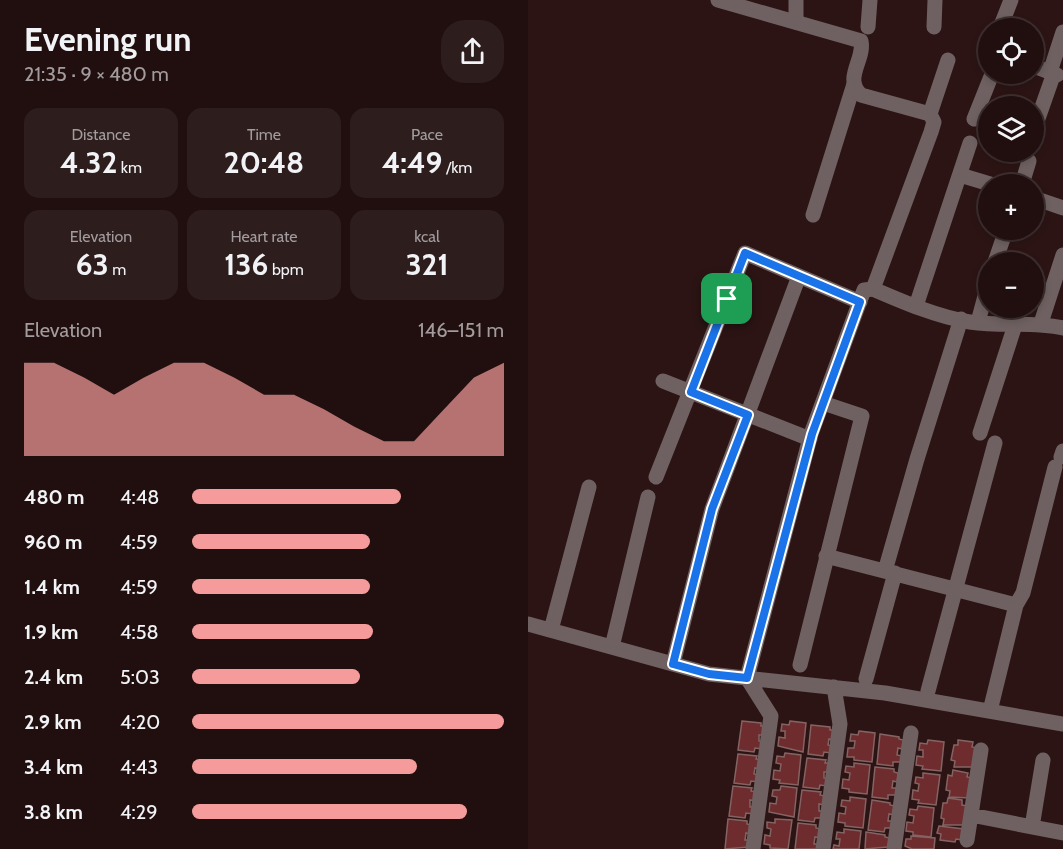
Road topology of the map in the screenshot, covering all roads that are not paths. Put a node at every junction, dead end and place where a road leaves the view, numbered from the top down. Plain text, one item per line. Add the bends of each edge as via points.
1 (718, 0) edge
2 (796, 0) edge
3 (870, 0) edge
4 (935, 0) edge
5 (1011, 0) edge
6 (1004, 18) edge
7 (796, 22) junction
8 (868, 27) dead end
9 (934, 27) dead end
10 (1063, 32) edge
11 (948, 60) dead end
12 (1056, 74) edge
13 (854, 84) junction
14 (988, 84) edge
15 (1044, 105) edge
16 (930, 114) junction
17 (974, 119) dead end
18 (970, 143) dead end
19 (960, 175) junction
20 (978, 180) edge
21 (1044, 201) edge
22 (1063, 208) edge
23 (813, 215) dead end
24 (1063, 255) edge
25 (798, 276) junction
26 (873, 289) junction
27 (860, 302) junction
28 (916, 306) junction
29 (979, 318) edge
30 (962, 320) junction
31 (978, 322) junction
32 (1016, 322) junction
33 (1041, 323) junction
34 (1063, 328) edge
35 (663, 381) dead end
36 (691, 392) junction
37 (823, 403) junction
38 (748, 415) junction
39 (980, 433) dead end
40 (810, 439) junction
41 (995, 443) dead end
42 (1060, 459) edge
43 (656, 477) dead end
44 (589, 487) dead end
45 (648, 497) dead end
46 (826, 556) junction
47 (890, 572) junction
48 (955, 589) junction
49 (1016, 604) junction
50 (529, 627) edge
51 (551, 630) junction
52 (612, 647) junction
53 (673, 664) junction
54 (800, 665) dead end
55 (747, 678) junction
56 (866, 679) dead end
57 (834, 687) junction
58 (928, 691) dead end
59 (990, 711) junction
60 (1063, 724) edge
61 (910, 733) dead end
62 (981, 750) dead end
63 (1043, 760) dead end
64 (971, 815) junction
65 (1032, 827) junction
66 (1063, 833) edge
67 (967, 840) dead end
68 (753, 849) edge
69 (823, 849) edge
70 (894, 849) edge

1 - 7 street
2 - 7 street
3 - 8 street
4 - 9 street
5 - 6 street
7 - 13 street via 861,40
10 - 12 street
11 - 16 street
12 - 15 street
13 - 16 street via 861,94
13 - 23 street
14 - 17 street
16 - 26 street via 934,122 931,132
18 - 19 street
19 - 20 street
19 - 28 street
21 - 22 street
24 - 33 street
25 - 27 street
25 - 36 street via 745,253
25 - 38 street
26 - 27 street via 864,290
26 - 28 street
27 - 37 street
28 - 30 street
29 - 31 street
30 - 31 street
30 - 47 street via 917,459
31 - 32 street
32 - 33 street
32 - 39 street
33 - 34 street
35 - 36 street
36 - 38 street
36 - 43 street
37 - 40 street
37 - 46 street via 862,416
38 - 40 street
38 - 53 street via 712,509
40 - 55 street
41 - 48 street
42 - 49 street via 1023,593
44 - 51 street
45 - 52 street
46 - 47 street
46 - 54 street
47 - 48 street
47 - 56 street
48 - 49 street
48 - 58 street
49 - 59 street
50 - 51 street
51 - 52 street
52 - 53 street
53 - 55 street via 709,674
55 - 57 street
55 - 68 street via 771,716
57 - 59 street
57 - 69 street via 840,724
59 - 60 street
61 - 70 street
62 - 64 street
63 - 65 street
64 - 65 street
64 - 67 street
65 - 66 street

